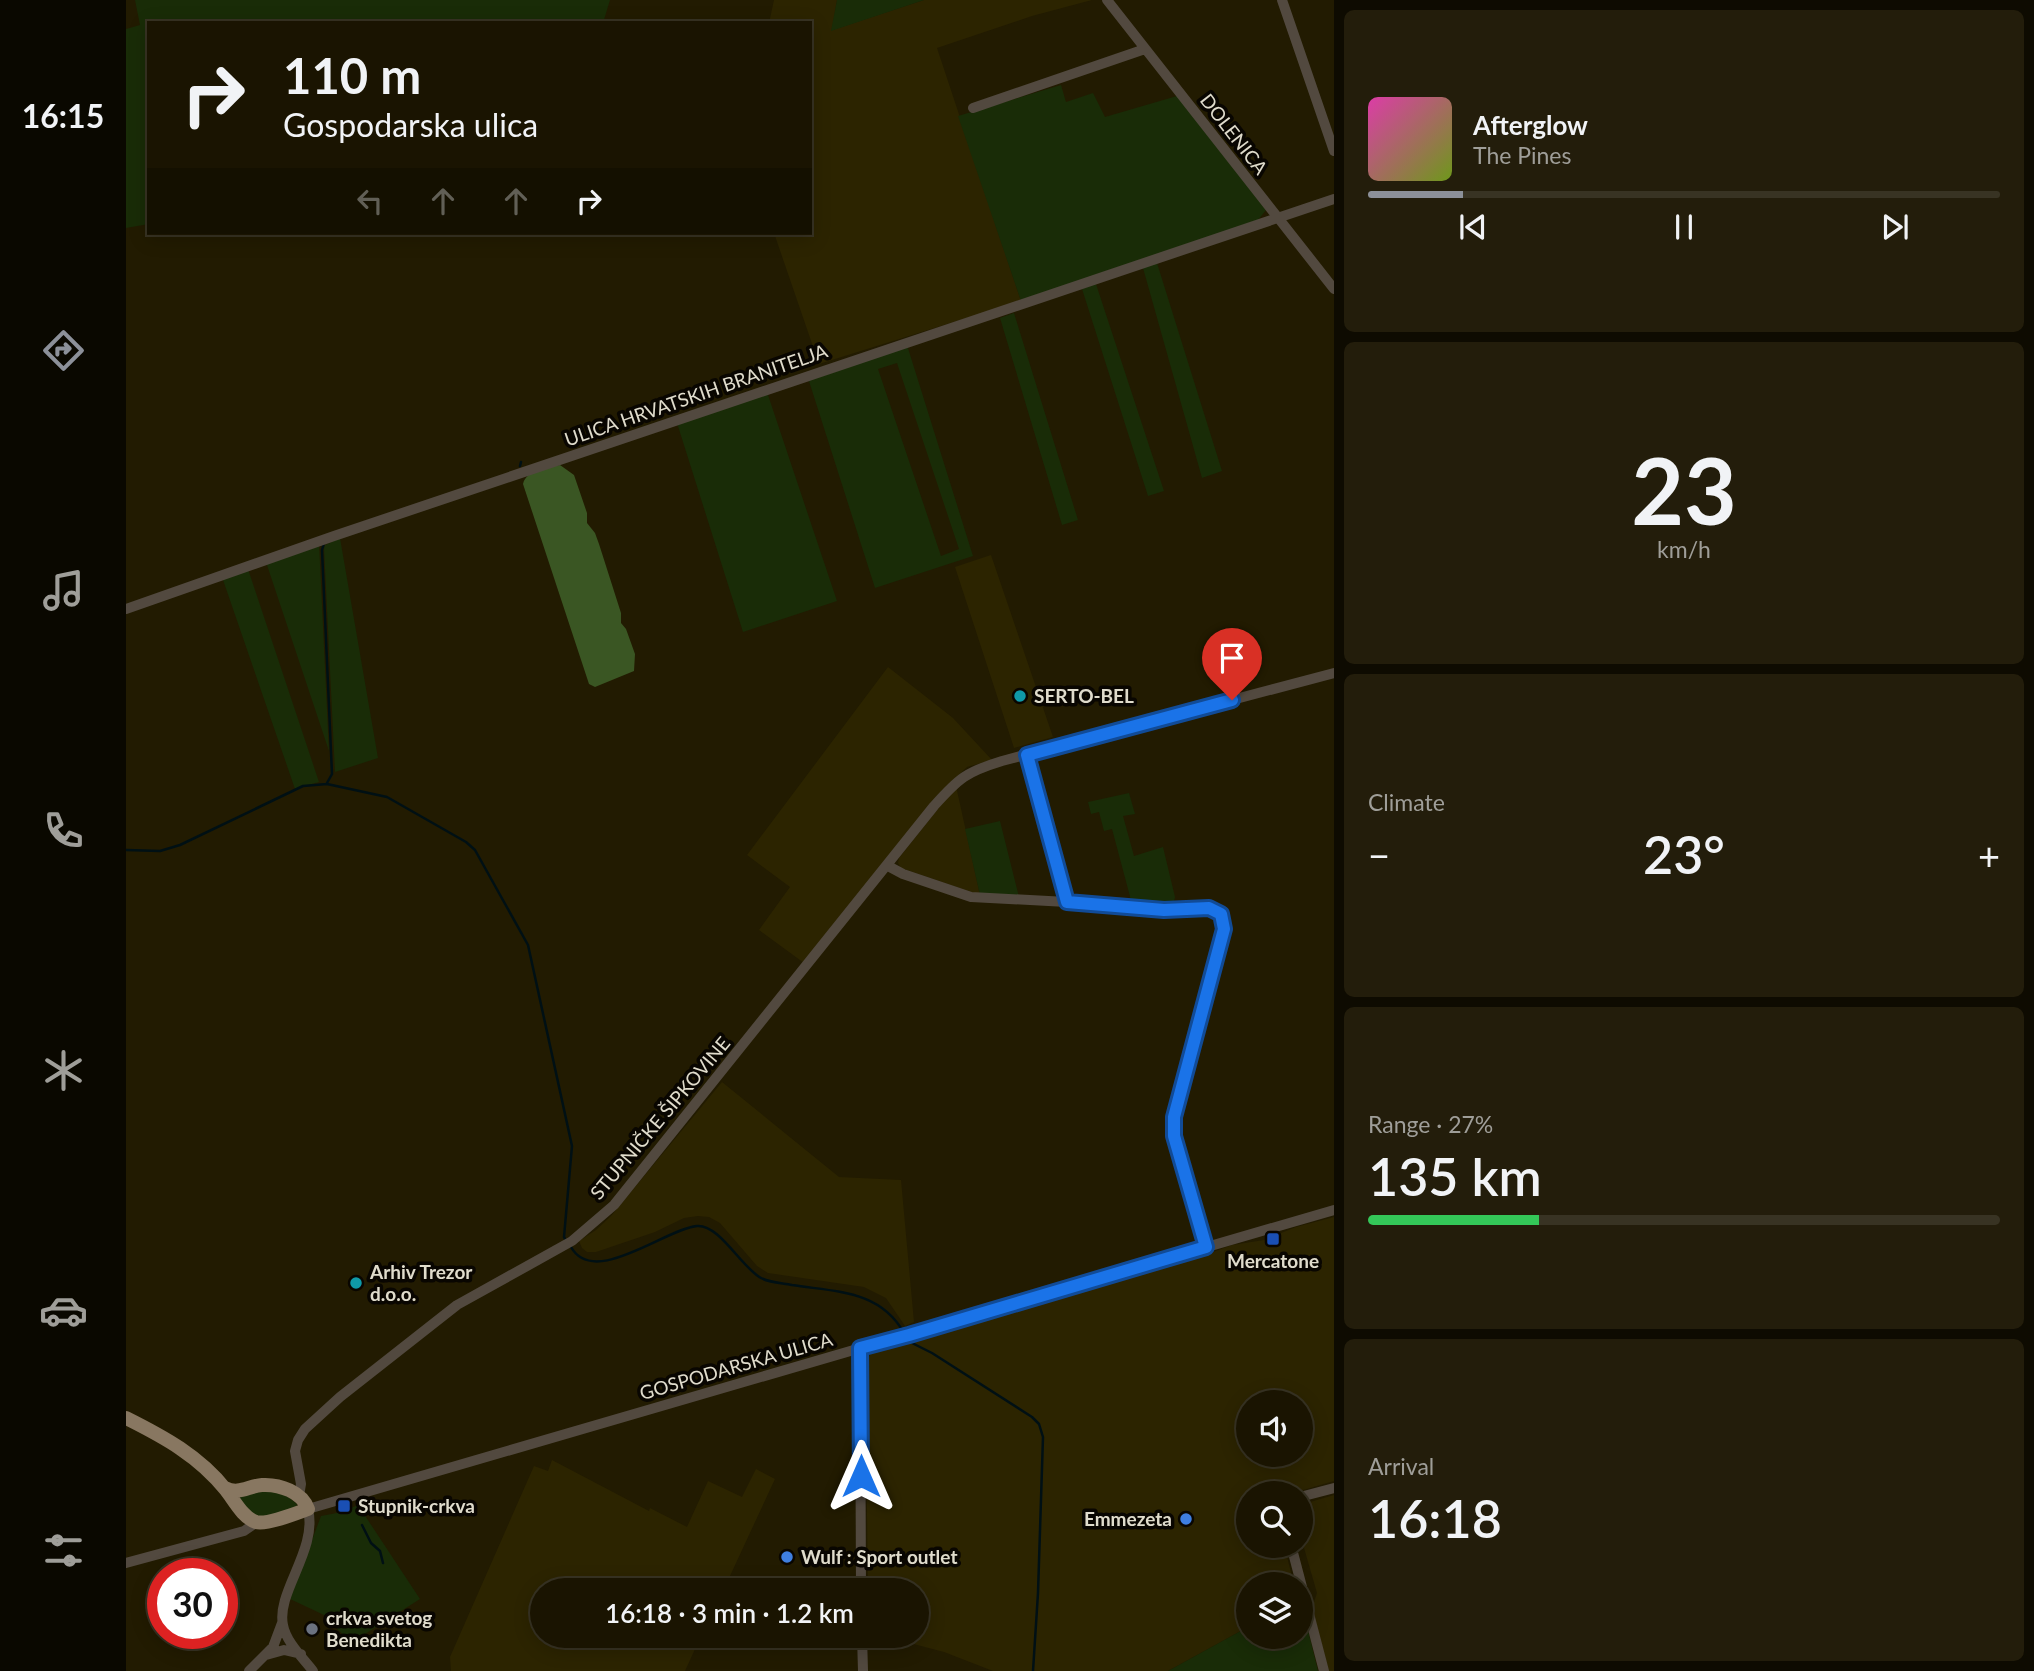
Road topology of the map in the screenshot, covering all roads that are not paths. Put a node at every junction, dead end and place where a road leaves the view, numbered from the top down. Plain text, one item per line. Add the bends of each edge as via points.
1 (1107, 0) edge
2 (1282, 0) edge
3 (1145, 49) junction
4 (973, 108) dead end
5 (1334, 151) edge
6 (1334, 199) edge
7 (1278, 217) junction
8 (1334, 289) edge
9 (126, 609) edge
10 (1334, 673) edge
11 (1027, 755) junction
12 (888, 866) junction
13 (1067, 902) junction
14 (1334, 1210) edge
15 (1206, 1247) junction
16 (860, 1348) junction
17 (126, 1418) edge
18 (225, 1488) junction
19 (1334, 1488) edge
20 (1313, 1494) edge
21 (299, 1496) junction
22 (308, 1509) junction
23 (257, 1522) junction
24 (1294, 1558) edge
25 (126, 1563) edge
26 (861, 1578) edge
27 (282, 1623) junction
28 (862, 1648) edge
29 (300, 1654) junction
30 (266, 1655) junction
31 (249, 1671) edge
32 (313, 1671) edge
33 (863, 1671) edge
34 (1324, 1671) edge

1 - 3 street, DOLENICA
2 - 5 street
3 - 4 street
3 - 7 street, DOLENICA
6 - 7 street, ULICA HRVATSKIH BRANITELJA
7 - 8 street, DOLENICA
7 - 9 street, ULICA HRVATSKIH BRANITELJA
10 - 11 street, STUPNIČKE ŠIPKOVINE
11 - 12 street, STUPNIČKE ŠIPKOVINE via 962,777
11 - 13 street
12 - 13 street via 971,897
12 - 21 street, STUPNIČKE ŠIPKOVINE via 614,1205 568,1243 457,1305 305,1429 295,1451
13 - 15 street via 1164,910 1209,908 1222,917 1224,929 1174,1117 1174,1136
14 - 15 street, GOSPODARSKA ULICA
15 - 16 street, GOSPODARSKA ULICA
16 - 22 street, GOSPODARSKA ULICA
16 - 26 street
17 - 18 main road via 177,1445
18 - 21 main road via 236,1492 271,1485
18 - 23 main road
19 - 20 street
21 - 22 main road
22 - 23 main road
22 - 27 street via 310,1531
23 - 25 street via 244,1531
24 - 34 street
27 - 29 street
27 - 30 street via 278,1639
28 - 33 street
29 - 30 street via 284,1650
29 - 32 street
30 - 31 street

